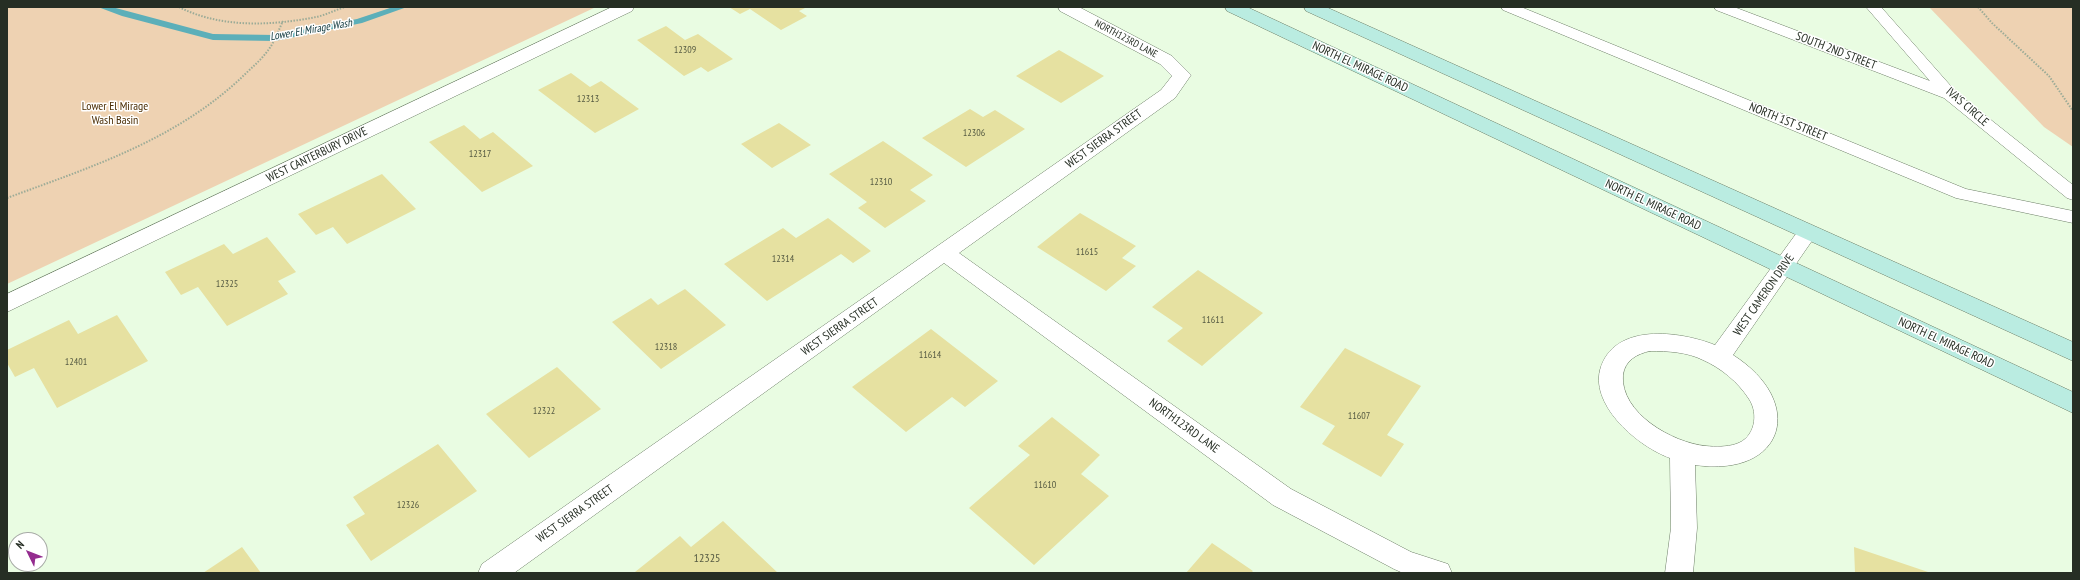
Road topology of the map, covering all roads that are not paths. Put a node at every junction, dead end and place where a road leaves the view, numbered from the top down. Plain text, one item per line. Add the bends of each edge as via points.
1 (626, 7) edge
2 (1066, 7) edge
3 (1233, 7) edge
4 (1312, 7) edge
5 (1508, 7) edge
6 (1721, 7) edge
7 (1873, 7) edge
8 (1182, 75) joint
9 (1951, 96) junction
10 (2073, 194) edge
11 (2073, 217) edge
12 (1808, 232) junction
13 (945, 253) junction
14 (1783, 266) junction
15 (7, 304) edge
16 (2073, 352) edge
17 (1719, 357) junction
18 (2073, 403) edge
19 (1682, 452) junction
20 (492, 573) edge
21 (1438, 573) edge
22 (1679, 573) edge

1 - 15 street, WEST CANTERBURY DRIVE
2 - 8 street, NORTH123RD LANE via 1166,60
3 - 14 main road, NORTH EL MIRAGE ROAD
4 - 12 main road
5 - 11 lane, NORTH 1ST STREET via 1962,194
6 - 9 lane, SOUTH 2ND STREET
7 - 9 lane, IVA'S CIRCLE
8 - 13 street, WEST SIERRA STREET via 1168,94
9 - 10 lane, IVA'S CIRCLE
12 - 14 street, WEST CAMERON DRIVE
12 - 16 main road
13 - 20 street, WEST SIERRA STREET
13 - 21 street, NORTH123RD LANE via 1282,497 1403,561
14 - 17 street, WEST CAMERON DRIVE
14 - 18 main road, NORTH EL MIRAGE ROAD
17 - 19 street via 1741,373 1758,392 1767,412 1766,431 1755,446 1735,455 1710,457
17 - 19 street via 1679,343 1650,342 1632,347 1618,357 1612,372 1612,389 1620,408 1636,425 1657,441
19 - 22 street via 1684,528

